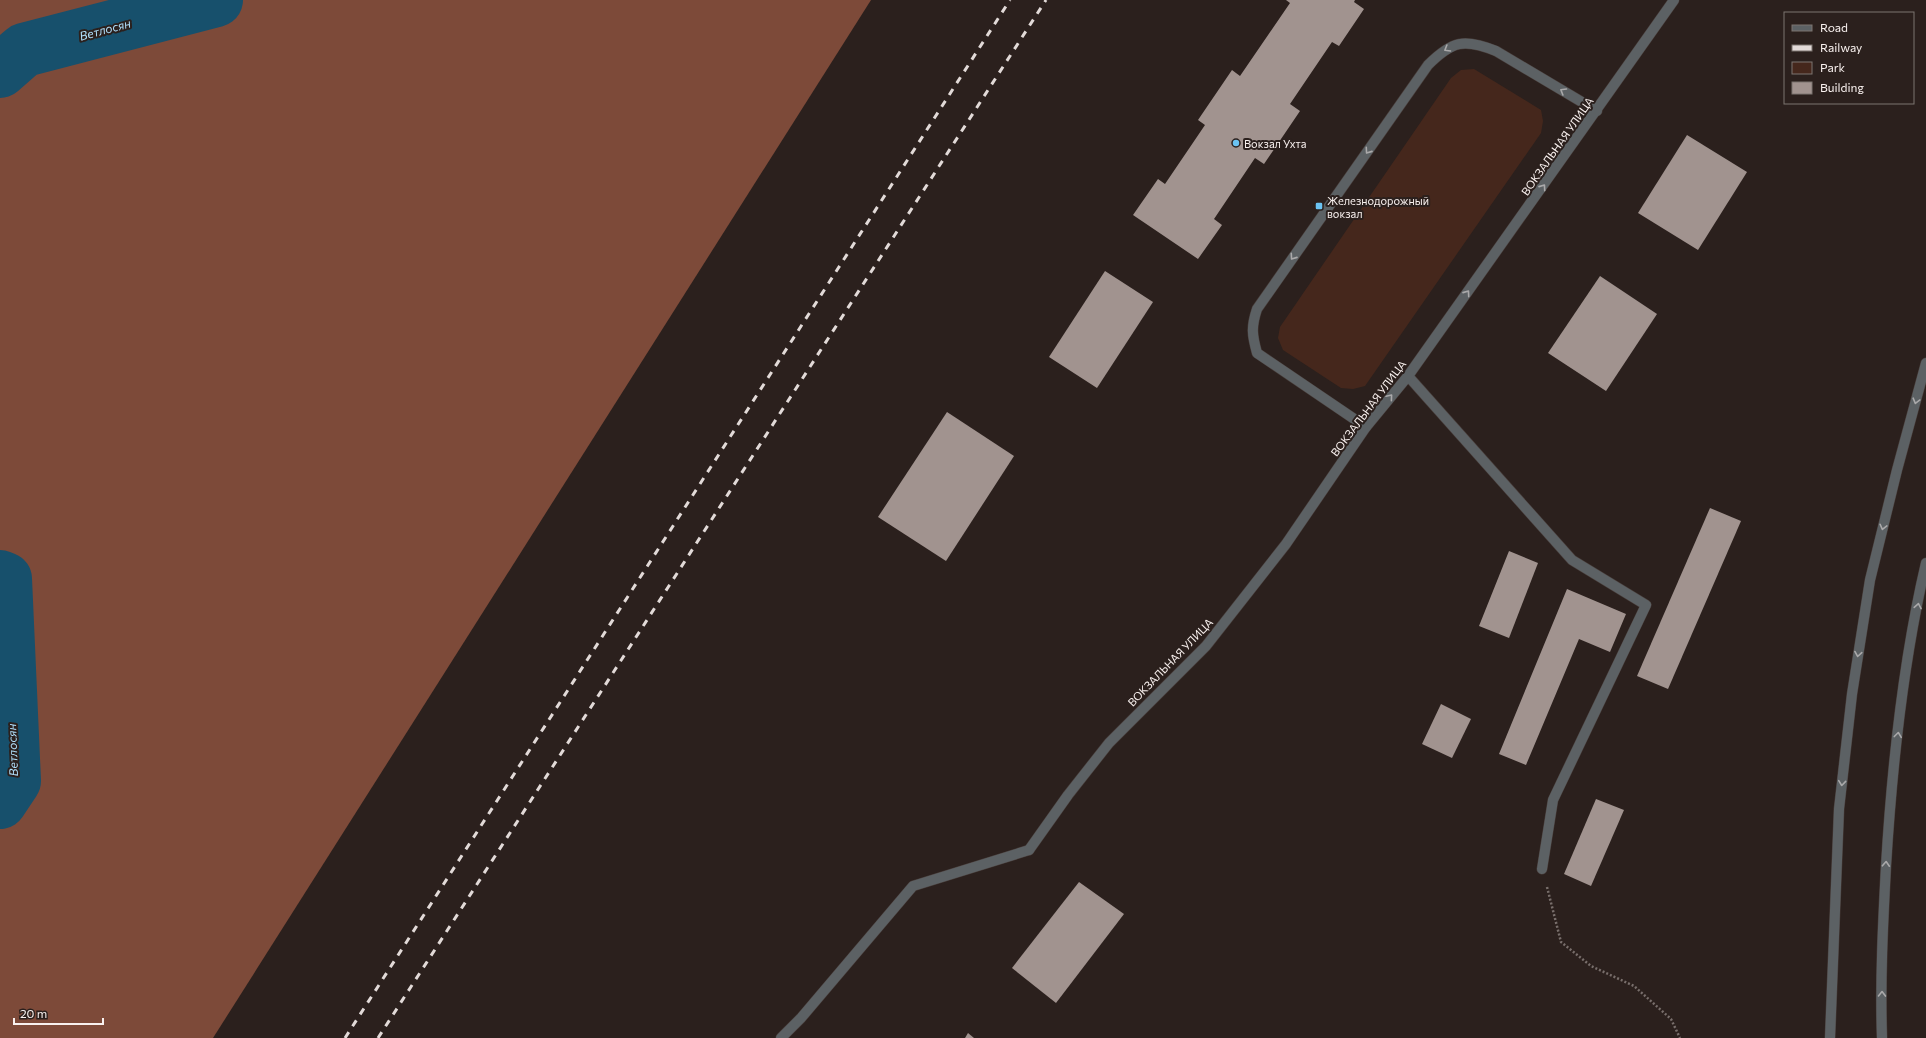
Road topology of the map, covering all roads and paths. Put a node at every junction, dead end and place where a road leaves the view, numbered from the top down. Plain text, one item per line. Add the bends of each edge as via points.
1 (1674, 0) edge
2 (1596, 111) junction
3 (1926, 363) edge
4 (1408, 376) junction
5 (1366, 427) junction
6 (1926, 563) edge
7 (1542, 869) joint
8 (1882, 1035) edge
9 (1829, 1037) edge
10 (781, 1038) edge
11 (1680, 1038) edge

1 - 2 street, ВОКЗАЛЬНАЯ УЛИЦА
4 -> 2 street, ВОКЗАЛЬНАЯ УЛИЦА
2 -> 5 street via 1482,45 1455,44 1428,64 1257,308 1252,324 1252,337 1257,353
3 -> 9 street via 1870,580 1852,694 1839,809
5 -> 4 street, ВОКЗАЛЬНАЯ УЛИЦА
4 - 7 street via 1572,560 1646,605 1553,800
5 - 10 street, ВОКЗАЛЬНАЯ УЛИЦА via 1286,544 1206,646 1109,743 1029,850 913,886 802,1018
8 -> 6 street via 1883,917 1890,803 1903,692
7 - 11 path via 1561,942 1591,966 1634,986 1671,1019

